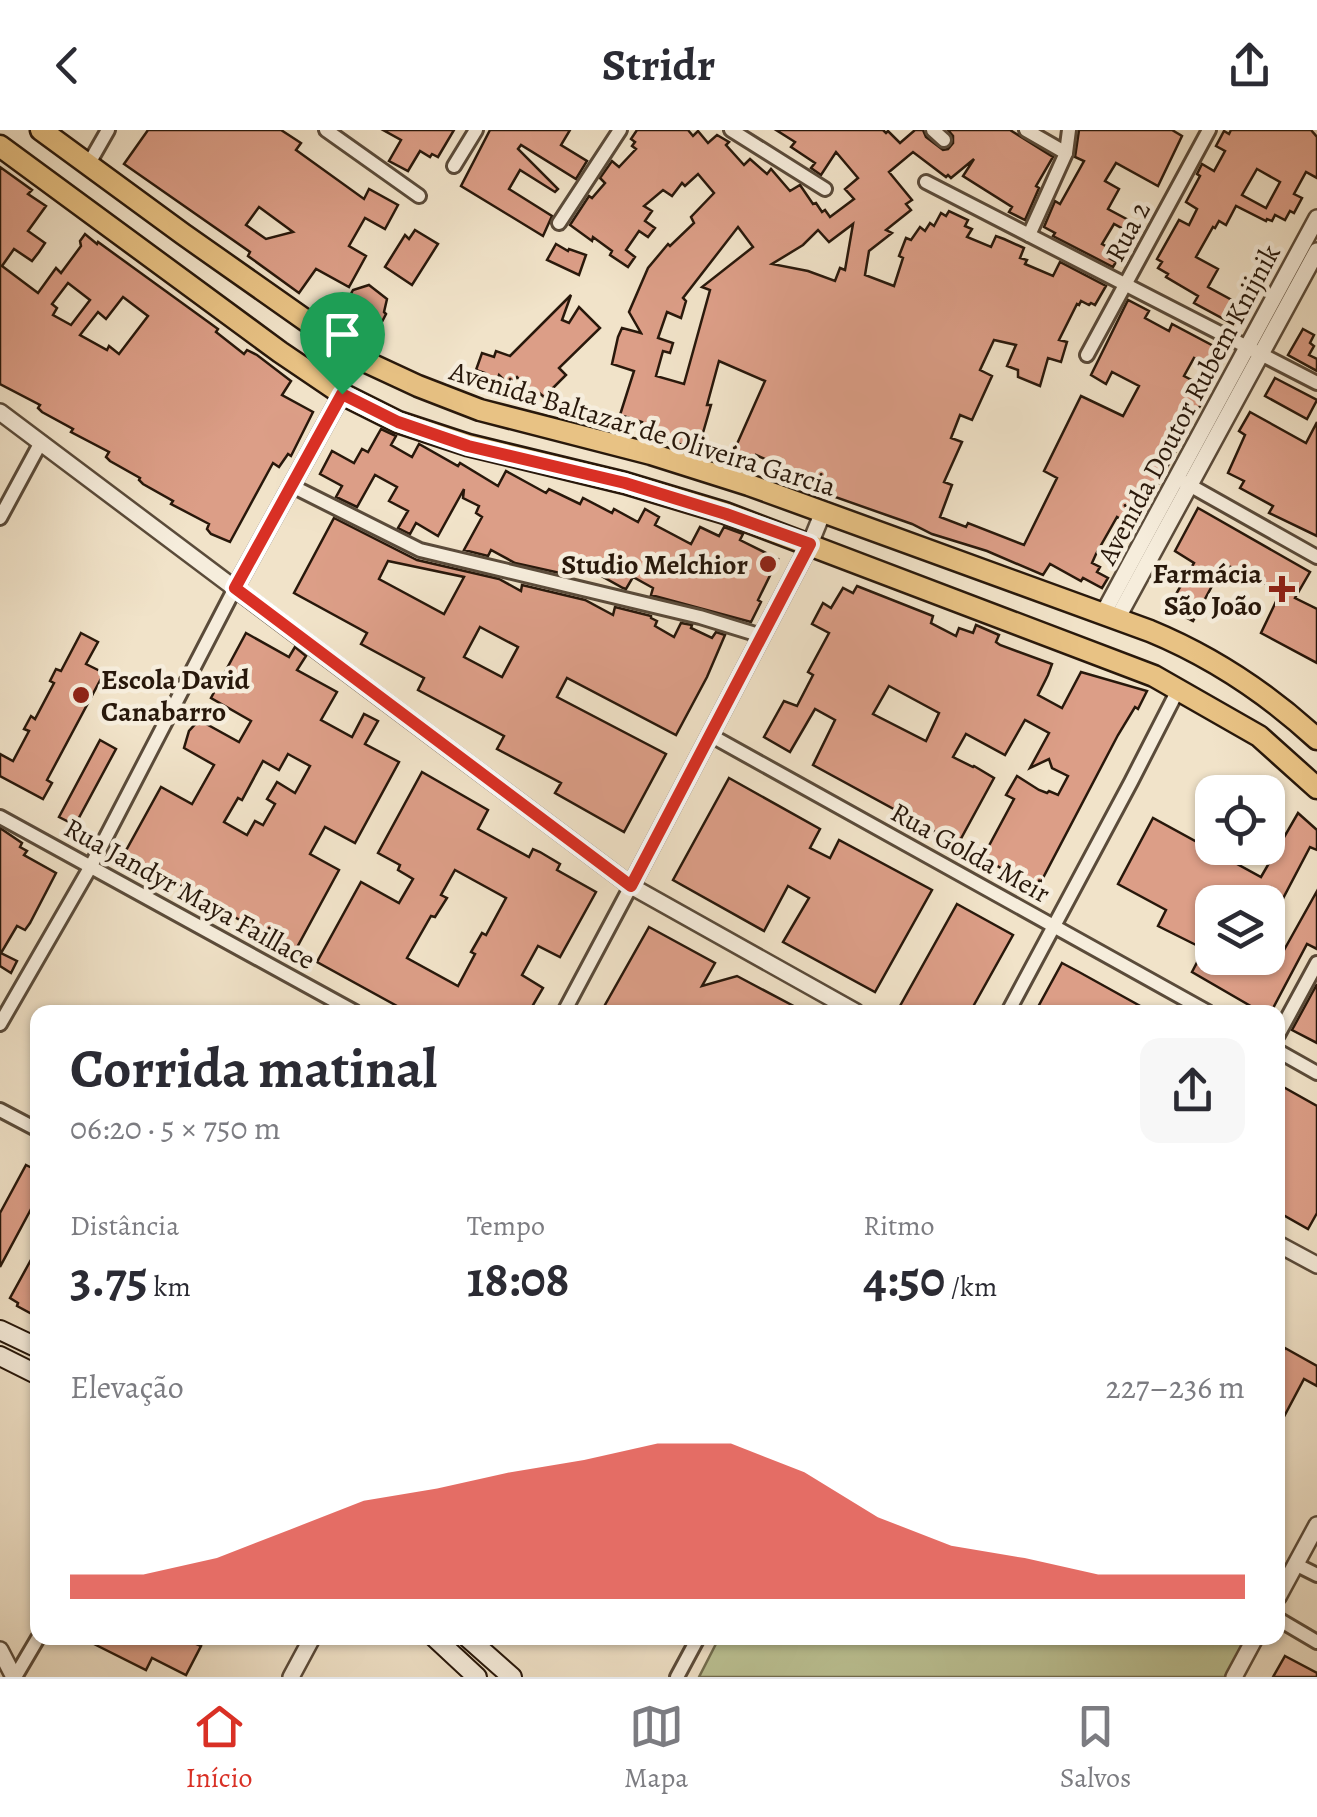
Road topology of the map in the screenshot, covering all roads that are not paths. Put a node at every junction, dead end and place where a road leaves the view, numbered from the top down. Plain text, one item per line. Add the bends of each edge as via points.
1 (40, 130) edge
2 (108, 130) edge
3 (326, 130) edge
4 (476, 130) edge
5 (620, 130) edge
6 (731, 130) edge
7 (1026, 130) edge
8 (1069, 130) edge
9 (1209, 130) edge
10 (342, 135) edge
11 (0, 146) edge
12 (1066, 152) junction
13 (88, 165) junction
14 (454, 166) dead end
15 (926, 182) dead end
16 (825, 189) dead end
17 (418, 196) dead end
18 (1317, 218) edge
19 (559, 223) dead end
20 (1028, 235) junction
21 (1317, 251) edge
22 (1127, 284) junction
23 (1255, 350) junction
24 (1087, 354) dead end
25 (1317, 383) edge
26 (342, 394) junction
27 (0, 412) edge
28 (40, 442) junction
29 (1184, 482) junction
30 (292, 486) junction
31 (824, 512) junction
32 (0, 518) edge
33 (810, 544) junction
34 (1317, 557) edge
35 (235, 588) junction
36 (1110, 617) junction
37 (762, 636) junction
38 (1178, 690) junction
39 (710, 735) junction
40 (1317, 739) edge
41 (1317, 788) edge
42 (0, 817) edge
43 (91, 866) junction
44 (631, 886) junction
45 (1054, 927) junction
46 (1317, 963) edge
47 (343, 1005) edge
48 (568, 1005) edge
49 (844, 1005) edge
50 (1012, 1005) edge
51 (1195, 1005) edge
52 (1285, 1022) edge
53 (0, 1024) edge
54 (1285, 1055) edge
55 (1317, 1073) edge
56 (0, 1110) edge
57 (30, 1126) edge
58 (1285, 1248) edge
59 (1317, 1266) edge
60 (0, 1330) edge
61 (30, 1344) edge
62 (0, 1356) edge
63 (30, 1371) edge
64 (1317, 1525) edge
65 (1296, 1564) junction
66 (1317, 1575) edge
67 (1285, 1584) edge
68 (1285, 1623) edge
69 (1317, 1642) edge
70 (34, 1645) edge
71 (308, 1645) edge
72 (442, 1645) edge
73 (476, 1645) edge
74 (694, 1645) edge
75 (1251, 1645) edge
76 (0, 1650) edge
77 (15, 1677) edge
78 (291, 1677) edge
79 (478, 1677) edge
80 (512, 1677) edge
81 (677, 1677) edge
82 (1234, 1677) edge

1 - 13 main road, Avenida Baltazar de Oliveira Garcia
2 - 13 street
3 - 10 street
4 - 14 street
5 - 19 street
6 - 16 street
7 - 12 street
8 - 12 street
9 - 22 street, Rua 2
10 - 17 street
11 - 26 main road, Avenida Baltazar de Oliveira Garcia
12 - 20 street
13 - 31 main road, Avenida Baltazar de Oliveira Garcia via 362,360 480,410 651,454
15 - 20 street
18 - 23 street, Avenida Doutor Rubem Knijnik
20 - 22 street
21 - 23 street, Avenida Doutor Rubem Knijnik
22 - 23 street
22 - 24 street, Rua 2
23 - 25 street
23 - 29 street, Avenida Doutor Rubem Knijnik
26 - 30 street
26 - 33 main road, Avenida Baltazar de Oliveira Garcia via 468,446 625,483
27 - 28 street
28 - 32 street
28 - 35 street
29 - 34 street
29 - 36 street, Avenida Doutor Rubem Knijnik
30 - 35 street
30 - 37 street via 420,550
31 - 33 street
31 - 36 main road, Avenida Baltazar de Oliveira Garcia
33 - 37 street
33 - 38 main road, Avenida Baltazar de Oliveira Garcia
35 - 43 street
35 - 44 street
36 - 40 main road, Avenida Baltazar de Oliveira Garcia via 1214,661
37 - 39 street
38 - 41 main road, Avenida Baltazar de Oliveira Garcia via 1259,736
38 - 45 street
39 - 44 street
39 - 45 street, Rua Golda Meir
42 - 43 street, Rua Jandyr Maya Faillace
43 - 47 street, Rua Jandyr Maya Faillace
43 - 53 street
44 - 48 street
44 - 49 street
45 - 50 street
45 - 51 street, Rua Golda Meir
46 - 52 street
54 - 55 street
56 - 57 street
58 - 59 street
60 - 61 main road
62 - 63 main road
64 - 65 street
65 - 66 street
65 - 67 street
68 - 69 street
70 - 77 street
71 - 78 street
72 - 79 main road
73 - 80 main road
74 - 81 street
75 - 82 street
76 - 77 street

